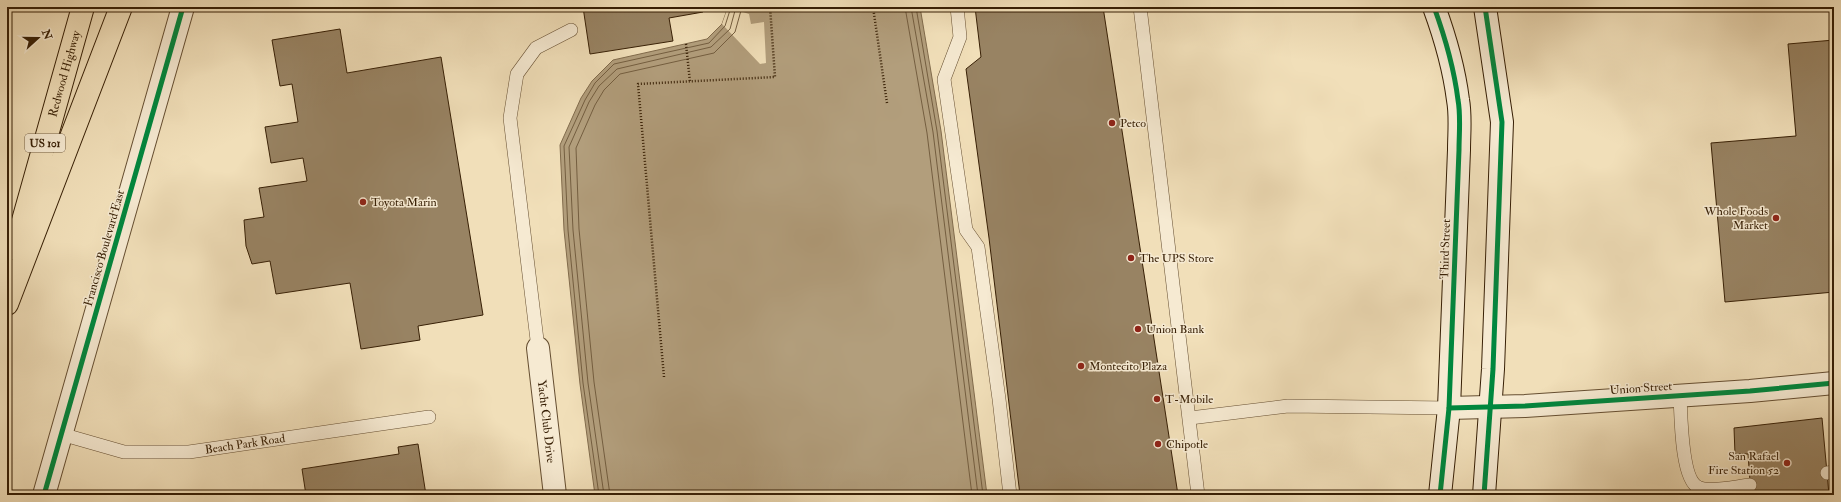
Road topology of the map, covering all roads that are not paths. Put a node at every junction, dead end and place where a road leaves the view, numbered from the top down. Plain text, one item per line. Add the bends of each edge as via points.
1 (83, 7) edge
2 (121, 7) edge
3 (183, 7) edge
4 (957, 7) edge
5 (1140, 7) edge
6 (1434, 7) edge
7 (1485, 7) edge
8 (571, 30) dead end
9 (7, 279) edge
10 (7, 304) edge
11 (538, 348) joint
12 (1834, 383) edge
13 (1680, 396) junction
14 (1449, 408) junction
15 (1491, 408) junction
16 (429, 417) dead end
17 (1190, 418) junction
18 (62, 434) junction
19 (1750, 485) dead end
20 (44, 495) edge
21 (555, 495) edge
22 (1010, 495) edge
23 (1198, 495) edge
24 (1440, 495) edge
25 (1484, 495) edge

1 - 9 highway, Redwood Highway / US 101
2 - 10 highway
3 - 18 street, Francisco Boulevard East
4 - 22 lane via 960,37 944,79 966,230 978,247
5 - 17 lane
6 - 14 street, Third Street via 1447,44 1458,101 1459,150
7 - 15 street via 1502,122
8 - 11 lane via 536,48 517,74 510,118
11 - 21 street, Yacht Club Drive
12 - 13 street, Union Street
13 - 15 street, Union Street
13 - 19 lane via 1683,442 1690,479 1698,487 1707,489
14 - 15 street, Union Street
14 - 17 lane via 1288,406
14 - 24 street, Third Street
15 - 25 street
16 - 18 lane, Beach Park Road via 189,452 124,452
17 - 23 lane
18 - 20 street, Francisco Boulevard East

